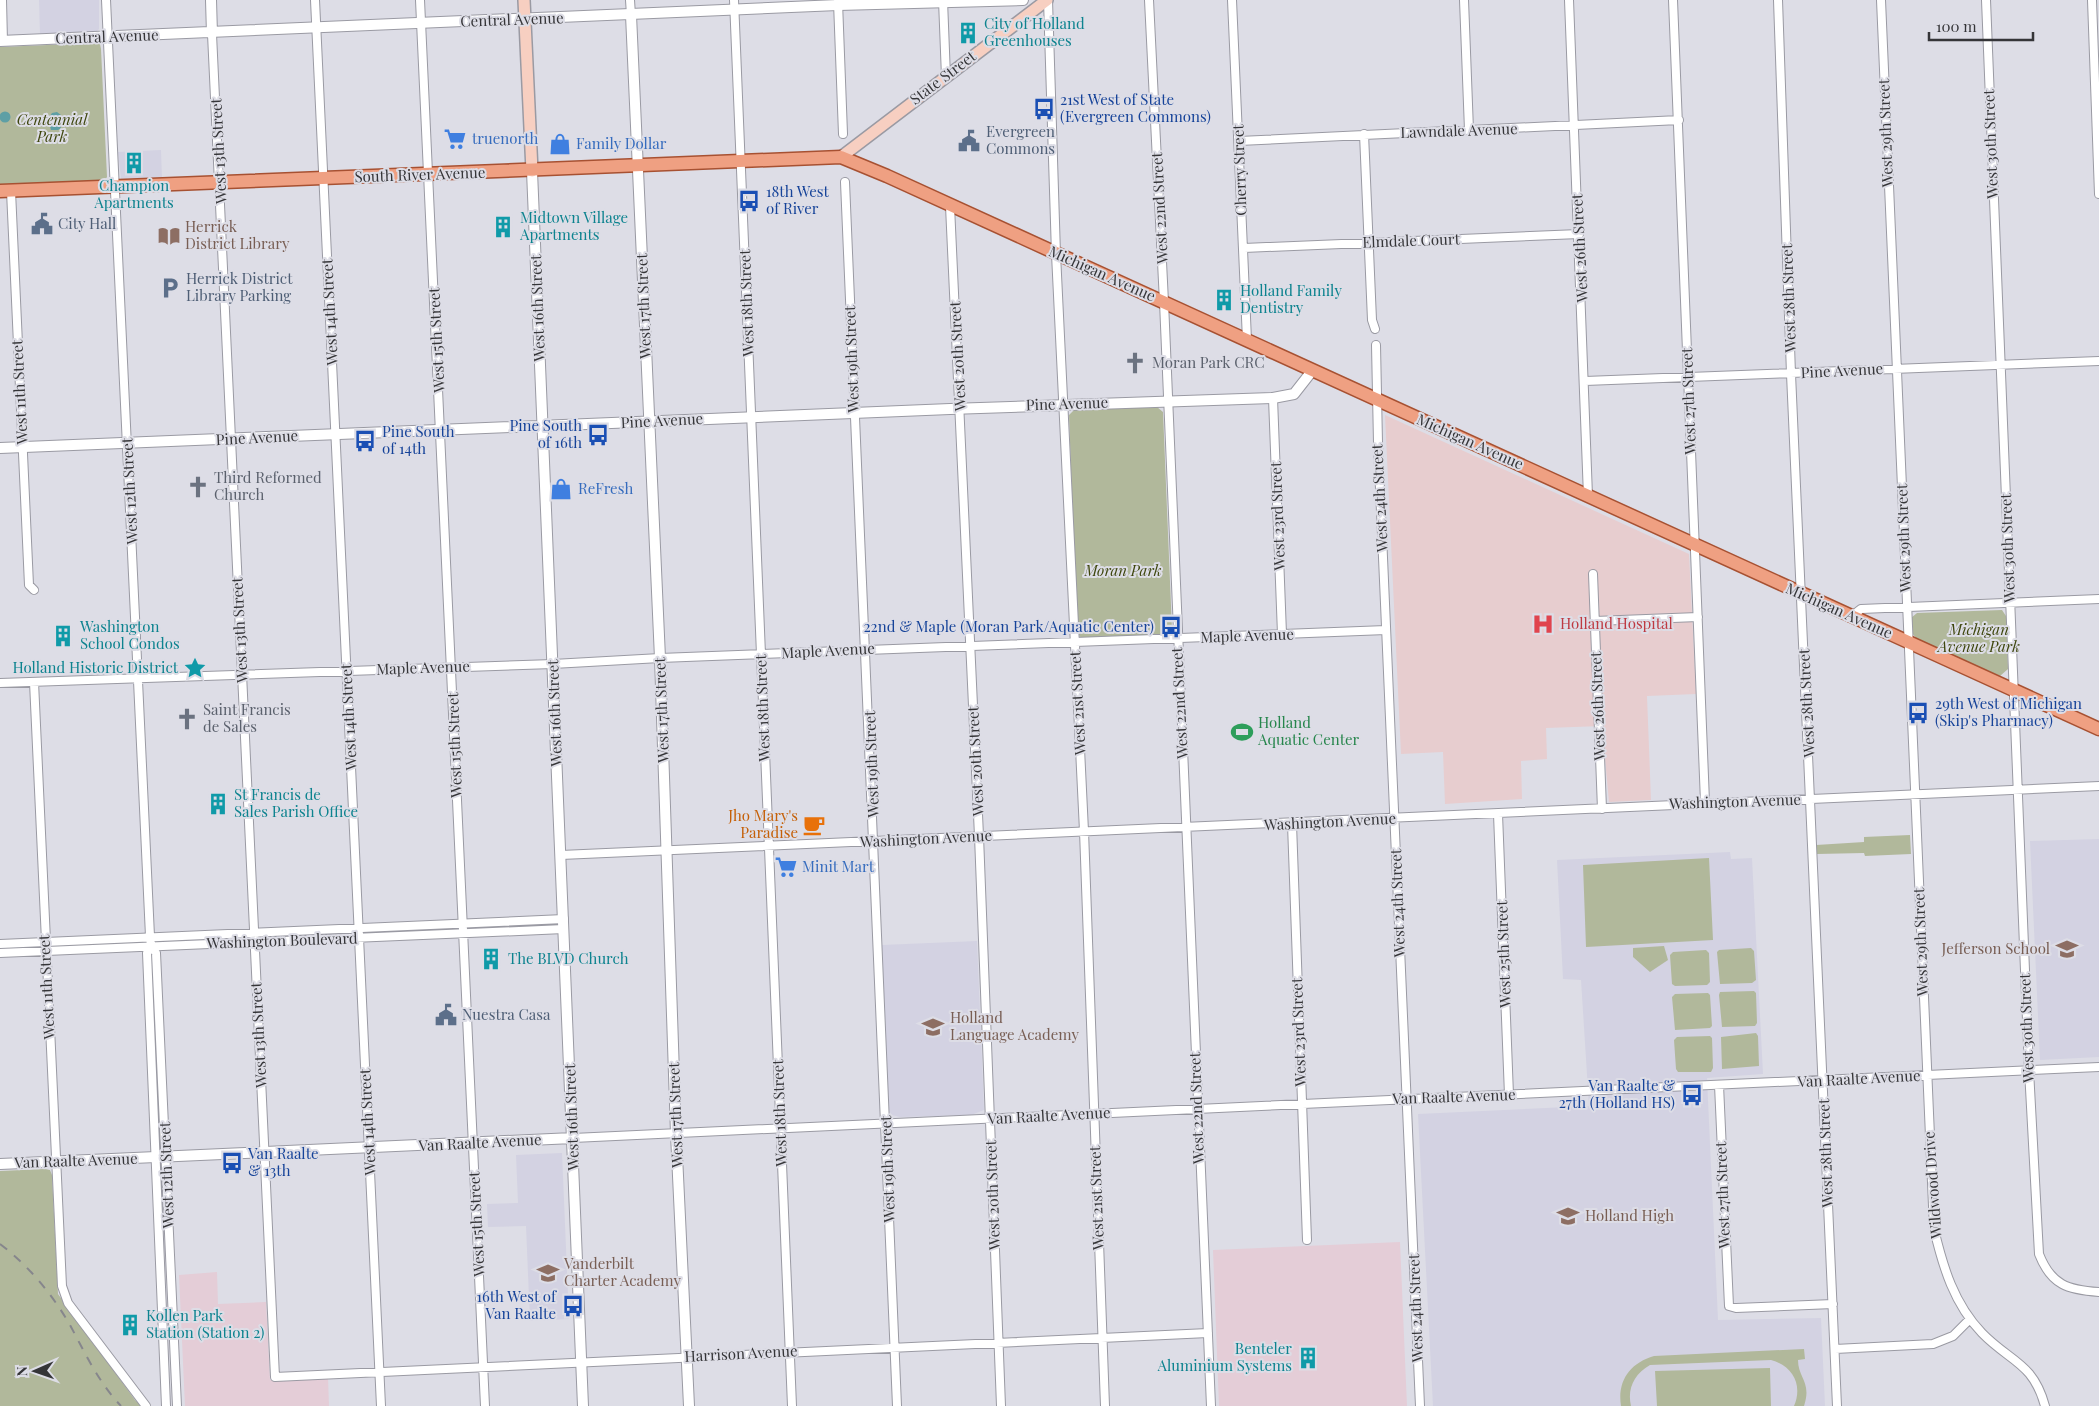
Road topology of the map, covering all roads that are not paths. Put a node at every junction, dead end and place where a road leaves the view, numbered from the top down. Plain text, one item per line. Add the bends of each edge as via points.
1 (2, 0) edge
2 (106, 0) edge
3 (211, 0) edge
4 (315, 0) edge
5 (420, 0) edge
6 (524, 0) edge
7 (630, 0) edge
8 (1023, 0) edge
9 (1047, 0) edge
10 (1149, 0) edge
11 (1232, 0) edge
12 (1464, 0) edge
13 (1569, 0) edge
14 (1673, 0) edge
15 (1778, 0) edge
16 (1881, 0) edge
17 (1986, 0) edge
18 (2092, 0) edge
19 (943, 1) edge
20 (838, 3) edge
21 (734, 5) edge
22 (631, 15) junction
23 (525, 20) junction
24 (421, 23) junction
25 (317, 28) junction
26 (212, 34) junction
27 (107, 37) junction
28 (2, 41) edge
29 (946, 77) junction
30 (1679, 120) junction
31 (1574, 125) junction
32 (1469, 130) junction
33 (843, 134) dead end
34 (1364, 134) junction
35 (1240, 141) junction
36 (841, 158) junction
37 (741, 160) junction
38 (638, 166) junction
39 (532, 171) junction
40 (429, 175) junction
41 (324, 179) junction
42 (845, 182) dead end
43 (220, 183) junction
44 (116, 188) junction
45 (5, 191) edge
46 (2099, 194) edge
47 (950, 206) junction
48 (1579, 234) junction
49 (1369, 242) junction
50 (1244, 248) junction
51 (1056, 254) junction
52 (1164, 302) junction
53 (1375, 329) dead end
54 (1247, 340) junction
55 (1376, 345) dead end
56 (2099, 361) edge
57 (2000, 365) junction
58 (1896, 368) junction
59 (1312, 371) junction
60 (1791, 374) junction
61 (1688, 378) junction
62 (1585, 381) junction
63 (1273, 398) junction
64 (1376, 400) junction
65 (1168, 401) junction
66 (1064, 404) junction
67 (961, 408) junction
68 (854, 412) junction
69 (752, 417) junction
70 (648, 421) junction
71 (542, 426) junction
72 (441, 430) junction
73 (336, 434) junction
74 (231, 440) junction
75 (128, 443) junction
76 (23, 447) junction
77 (0, 448) edge
78 (1588, 496) junction
79 (1695, 546) junction
80 (1593, 574) dead end
81 (34, 590) dead end
82 (1802, 594) junction
83 (2099, 599) edge
84 (2010, 602) junction
85 (1907, 607) junction
86 (1852, 616) junction
87 (1698, 617) junction
88 (1595, 621) junction
89 (1386, 630) junction
90 (1282, 634) junction
91 (1177, 638) junction
92 (1075, 642) junction
93 (1909, 643) junction
94 (970, 645) junction
95 (867, 650) junction
96 (761, 654) junction
97 (660, 658) junction
98 (554, 664) junction
99 (452, 667) junction
100 (347, 671) junction
101 (242, 676) junction
102 (139, 678) junction
103 (34, 682) junction
104 (0, 683) edge
105 (2013, 689) junction
106 (2099, 729) edge
107 (2099, 786) edge
108 (2018, 790) junction
109 (1916, 796) junction
110 (1811, 799) junction
111 (1705, 802) junction
112 (1602, 809) junction
113 (1498, 814) junction
114 (1394, 819) junction
115 (1292, 824) junction
116 (1187, 828) junction
117 (1084, 831) junction
118 (979, 836) junction
119 (875, 842) junction
120 (769, 847) junction
121 (667, 851) junction
122 (561, 855) junction
123 (463, 923) junction
124 (564, 924) junction
125 (359, 928) junction
126 (254, 932) junction
127 (464, 933) junction
128 (150, 936) junction
129 (360, 938) junction
130 (254, 942) junction
131 (0, 944) edge
132 (45, 946) junction
133 (150, 946) junction
134 (0, 953) edge
135 (2099, 1067) edge
136 (2029, 1070) junction
137 (1926, 1076) junction
138 (1823, 1080) junction
139 (1719, 1085) junction
140 (1509, 1095) junction
141 (1407, 1099) junction
142 (1302, 1104) junction
143 (1197, 1109) junction
144 (1094, 1114) junction
145 (991, 1119) junction
146 (886, 1124) junction
147 (780, 1128) junction
148 (676, 1134) junction
149 (573, 1138) junction
150 (473, 1143) junction
151 (369, 1148) junction
152 (265, 1153) junction
153 (167, 1158) junction
154 (155, 1159) junction
155 (55, 1162) junction
156 (0, 1164) edge
157 (1308, 1240) dead end
158 (2099, 1292) edge
159 (1832, 1304) junction
160 (1970, 1319) junction
161 (1208, 1333) junction
162 (1102, 1338) junction
163 (999, 1343) junction
164 (895, 1348) junction
165 (1835, 1349) junction
166 (790, 1352) junction
167 (687, 1357) junction
168 (581, 1362) junction
169 (483, 1366) junction
170 (380, 1371) junction
171 (275, 1377) joint
172 (146, 1406) edge
173 (166, 1406) edge
174 (177, 1406) edge
175 (381, 1406) edge
176 (485, 1406) edge
177 (583, 1406) edge
178 (689, 1406) edge
179 (792, 1406) edge
180 (897, 1406) edge
181 (1001, 1406) edge
182 (1106, 1406) edge
183 (1211, 1406) edge
184 (1420, 1406) edge
185 (1837, 1406) edge
186 (2045, 1406) edge

1 - 28 street
2 - 27 street, West 12th Street
3 - 26 street
4 - 25 street, West 14th Street
5 - 24 street, West 15th Street
6 - 23 main road, West 16th Street
7 - 22 street
8 - 19 street, Central Avenue
9 - 29 main road, State Street
9 - 51 street, West 21st Street
10 - 52 street, West 22nd Street
11 - 35 street, Cherry Street
12 - 32 street
13 - 31 street, West 26th Street
14 - 30 street, West 27th Street
15 - 60 street, West 28th Street
16 - 58 street, West 29th Street
17 - 57 street, West 30th Street
18 - 46 street
19 - 20 street, Central Avenue
19 - 29 street
20 - 21 street, Central Avenue
20 - 33 street
21 - 22 street, Central Avenue
21 - 37 street, West 18th Street
22 - 23 street, Central Avenue
22 - 38 street, West 17th Street
23 - 24 street, Central Avenue
23 - 39 main road, West 16th Street
24 - 25 street, Central Avenue
24 - 40 street, West 15th Street
25 - 26 street, Central Avenue
25 - 41 street, West 14th Street
26 - 27 street, Central Avenue
26 - 43 street, West 13th Street
27 - 28 street, Central Avenue
27 - 44 street, West 12th Street
29 - 36 main road, State Street
30 - 31 street, Lawndale Avenue
30 - 61 street, West 27th Street
31 - 32 street, Lawndale Avenue
31 - 48 street, West 26th Street
32 - 34 street, Lawndale Avenue
34 - 35 street, Lawndale Avenue
34 - 49 street
35 - 50 street, Cherry Street
36 - 37 main road, South River Avenue
36 - 47 main road, Michigan Avenue
37 - 38 main road, South River Avenue
37 - 69 street, West 18th Street
38 - 39 main road, South River Avenue
38 - 70 street, West 17th Street
39 - 40 main road, South River Avenue
39 - 71 street, West 16th Street
40 - 41 main road, South River Avenue
40 - 72 street, West 15th Street
41 - 43 main road, South River Avenue
41 - 73 street, West 14th Street
42 - 68 street, West 19th Street
43 - 44 main road, South River Avenue
43 - 74 street, West 13th Street
44 - 45 main road, South River Avenue
44 - 75 street, West 12th Street
45 - 76 street, West 11th Street
47 - 51 main road, Michigan Avenue
47 - 67 street, West 20th Street
48 - 49 street, Elmdale Court
48 - 62 street, West 26th Street
49 - 50 street, Elmdale Court
49 - 53 street
50 - 54 street, Cherry Street
51 - 52 main road, Michigan Avenue
51 - 66 street, West 21st Street
52 - 54 main road, Michigan Avenue
52 - 65 street, West 22nd Street
54 - 59 main road, Michigan Avenue
55 - 64 street, West 24th Street
56 - 57 street, Pine Avenue
57 - 58 street, Pine Avenue
57 - 84 street, West 30th Street
58 - 60 street, Pine Avenue
58 - 85 street, West 29th Street
59 - 63 street, Pine Avenue via 1294,394
59 - 64 main road, Michigan Avenue
60 - 61 street, Pine Avenue
60 - 82 street, West 28th Street
61 - 62 street, Pine Avenue
61 - 79 street, West 27th Street
62 - 78 street, West 26th Street
63 - 65 street, Pine Avenue
63 - 90 street, West 23rd Street
64 - 78 main road, Michigan Avenue
64 - 89 street, West 24th Street
65 - 66 street, Pine Avenue
65 - 91 street, West 22nd Street
66 - 67 street, Pine Avenue
66 - 92 street, West 21st Street
67 - 68 street, Pine Avenue
67 - 94 street, West 20th Street
68 - 69 street, Pine Avenue
68 - 95 street, West 19th Street
69 - 70 street, Pine Avenue
69 - 96 street, West 18th Street
70 - 71 street, Pine Avenue
70 - 97 street, West 17th Street
71 - 72 street, Pine Avenue
71 - 98 street, West 16th Street
72 - 73 street, Pine Avenue
72 - 99 street, West 15th Street
73 - 74 street, Pine Avenue
73 - 100 street, West 14th Street
74 - 75 street, Pine Avenue
74 - 101 street, West 13th Street
75 - 76 street, Pine Avenue
75 - 102 street, West 12th Street
76 - 77 street, Pine Avenue
76 - 81 street, West 11th Street via 29,585
78 - 79 main road, Michigan Avenue
79 - 82 main road, Michigan Avenue
79 - 87 street, West 27th Street
80 - 88 street, West 26th Street
82 - 86 main road, Michigan Avenue
82 - 110 street, West 28th Street
83 - 84 street
84 - 85 street
84 - 105 street, West 30th Street
85 - 86 street via 1861,609
85 - 93 street, West 29th Street
86 - 93 main road, Michigan Avenue
87 - 88 street
87 - 111 street, West 27th Street
88 - 112 street, West 26th Street
89 - 90 street, Maple Avenue
89 - 114 street, West 24th Street
90 - 91 street, Maple Avenue
91 - 92 street, Maple Avenue
91 - 116 street, West 22nd Street
92 - 94 street, Maple Avenue
92 - 117 street, West 21st Street
93 - 105 main road, Michigan Avenue
93 - 109 street, West 29th Street
94 - 95 street, Maple Avenue
94 - 118 street, West 20th Street
95 - 96 street, Maple Avenue
95 - 119 street, West 19th Street
96 - 97 street, Maple Avenue
96 - 120 street, West 18th Street
97 - 98 street, Maple Avenue
97 - 121 street, West 17th Street
98 - 99 street, Maple Avenue
98 - 122 street, West 16th Street
99 - 100 street, Maple Avenue
99 - 123 street, West 15th Street
100 - 101 street, Maple Avenue
100 - 125 street, West 14th Street
101 - 102 street, Maple Avenue
101 - 126 street, West 13th Street
102 - 103 street, Maple Avenue
102 - 128 street, West 12th Street
103 - 104 street, Maple Avenue
103 - 132 street, West 11th Street
105 - 106 main road, Michigan Avenue
105 - 108 street, West 30th Street
107 - 108 street, Washington Avenue
108 - 109 street, Washington Avenue
108 - 136 street, West 30th Street
109 - 110 street, Washington Avenue
109 - 137 street, West 29th Street
110 - 111 street, Washington Avenue
110 - 138 street, West 28th Street
111 - 112 street, Washington Avenue
112 - 113 street, Washington Avenue
113 - 114 street, Washington Avenue
113 - 140 street, West 25th Street
114 - 115 street, Washington Avenue
114 - 141 street, West 24th Street
115 - 116 street, Washington Avenue
115 - 142 street, West 23rd Street
116 - 117 street, Washington Avenue
116 - 143 street, West 22nd Street
117 - 118 street, Washington Avenue
117 - 144 street, West 21st Street
118 - 119 street, Washington Avenue
118 - 145 street, West 20th Street
119 - 120 street, Washington Avenue
119 - 146 street, West 19th Street
120 - 121 street, Washington Avenue
120 - 147 street, West 18th Street
121 - 122 street, Washington Avenue
121 - 148 street, West 17th Street
122 - 124 street, West 16th Street
123 - 124 street, Washington Boulevard
123 - 125 street, Washington Boulevard
123 - 127 street, West 15th Street
124 - 127 street, Washington Boulevard
124 - 149 street, West 16th Street
125 - 126 street, Washington Boulevard
125 - 129 street, West 14th Street
126 - 128 street, Washington Boulevard
126 - 130 street, West 13th Street
127 - 129 street, Washington Boulevard
127 - 150 street, West 15th Street
128 - 132 street, Washington Boulevard
128 - 133 street, West 12th Street
129 - 130 street, Washington Boulevard
129 - 151 street, West 14th Street
130 - 133 street, Washington Boulevard
130 - 152 street, West 13th Street
131 - 132 street, Washington Boulevard
132 - 133 street, Washington Boulevard
132 - 134 street, Washington Boulevard
132 - 155 street, West 11th Street
133 - 153 street, West 12th Street via 156,953
133 - 154 street, West 12th Street via 147,953
135 - 136 street, Van Raalte Avenue
136 - 137 street, Van Raalte Avenue
136 - 158 street, West 30th Street via 2039,1254 2050,1273 2068,1289
137 - 138 street, Van Raalte Avenue
137 - 160 street, Wildwood Drive via 1934,1229 1948,1280
138 - 139 street, Van Raalte Avenue
138 - 159 street, West 28th Street
139 - 140 street, Van Raalte Avenue
139 - 159 street, West 27th Street via 1729,1306
140 - 141 street, Van Raalte Avenue
141 - 142 street, Van Raalte Avenue
141 - 184 street, West 24th Street
142 - 143 street, Van Raalte Avenue
142 - 157 street, West 23rd Street
143 - 144 street, Van Raalte Avenue
143 - 161 street, West 22nd Street
144 - 145 street, Van Raalte Avenue
144 - 162 street, West 21st Street
145 - 146 street, Van Raalte Avenue
145 - 163 street, West 20th Street
146 - 147 street, Van Raalte Avenue
146 - 164 street, West 19th Street
147 - 148 street, Van Raalte Avenue
147 - 166 street, West 18th Street
148 - 149 street, Van Raalte Avenue
148 - 167 street, West 17th Street
149 - 150 street, Van Raalte Avenue
149 - 168 street, West 16th Street
150 - 151 street, Van Raalte Avenue
150 - 169 street, West 15th Street
151 - 152 street, Van Raalte Avenue
151 - 170 street, West 14th Street
152 - 153 street, Van Raalte Avenue
152 - 171 street, West 13th Street
153 - 154 street, Van Raalte Avenue
153 - 174 street, West 12th Street
154 - 155 street, Van Raalte Avenue
154 - 173 street, West 12th Street
155 - 156 street, Van Raalte Avenue
155 - 172 street, West 11th Street via 63,1291 68,1303
159 - 165 street, West 28th Street
160 - 165 street via 1953,1336 1934,1344
160 - 186 street, Wildwood Drive via 2035,1379
161 - 162 street, Harrison Avenue
161 - 183 street, West 22nd Street
162 - 163 street, Harrison Avenue
162 - 182 street, West 21st Street
163 - 164 street, Harrison Avenue
163 - 181 street, West 20th Street
164 - 166 street, Harrison Avenue
164 - 180 street, West 19th Street
165 - 185 street, West 28th Street
166 - 167 street, Harrison Avenue
166 - 179 street, West 18th Street
167 - 168 street, Harrison Avenue
167 - 178 street, West 17th Street
168 - 169 street, Harrison Avenue
168 - 177 street, West 16th Street
169 - 170 street, Harrison Avenue
169 - 176 street, West 15th Street
170 - 171 street, Harrison Avenue
170 - 175 street, West 14th Street

